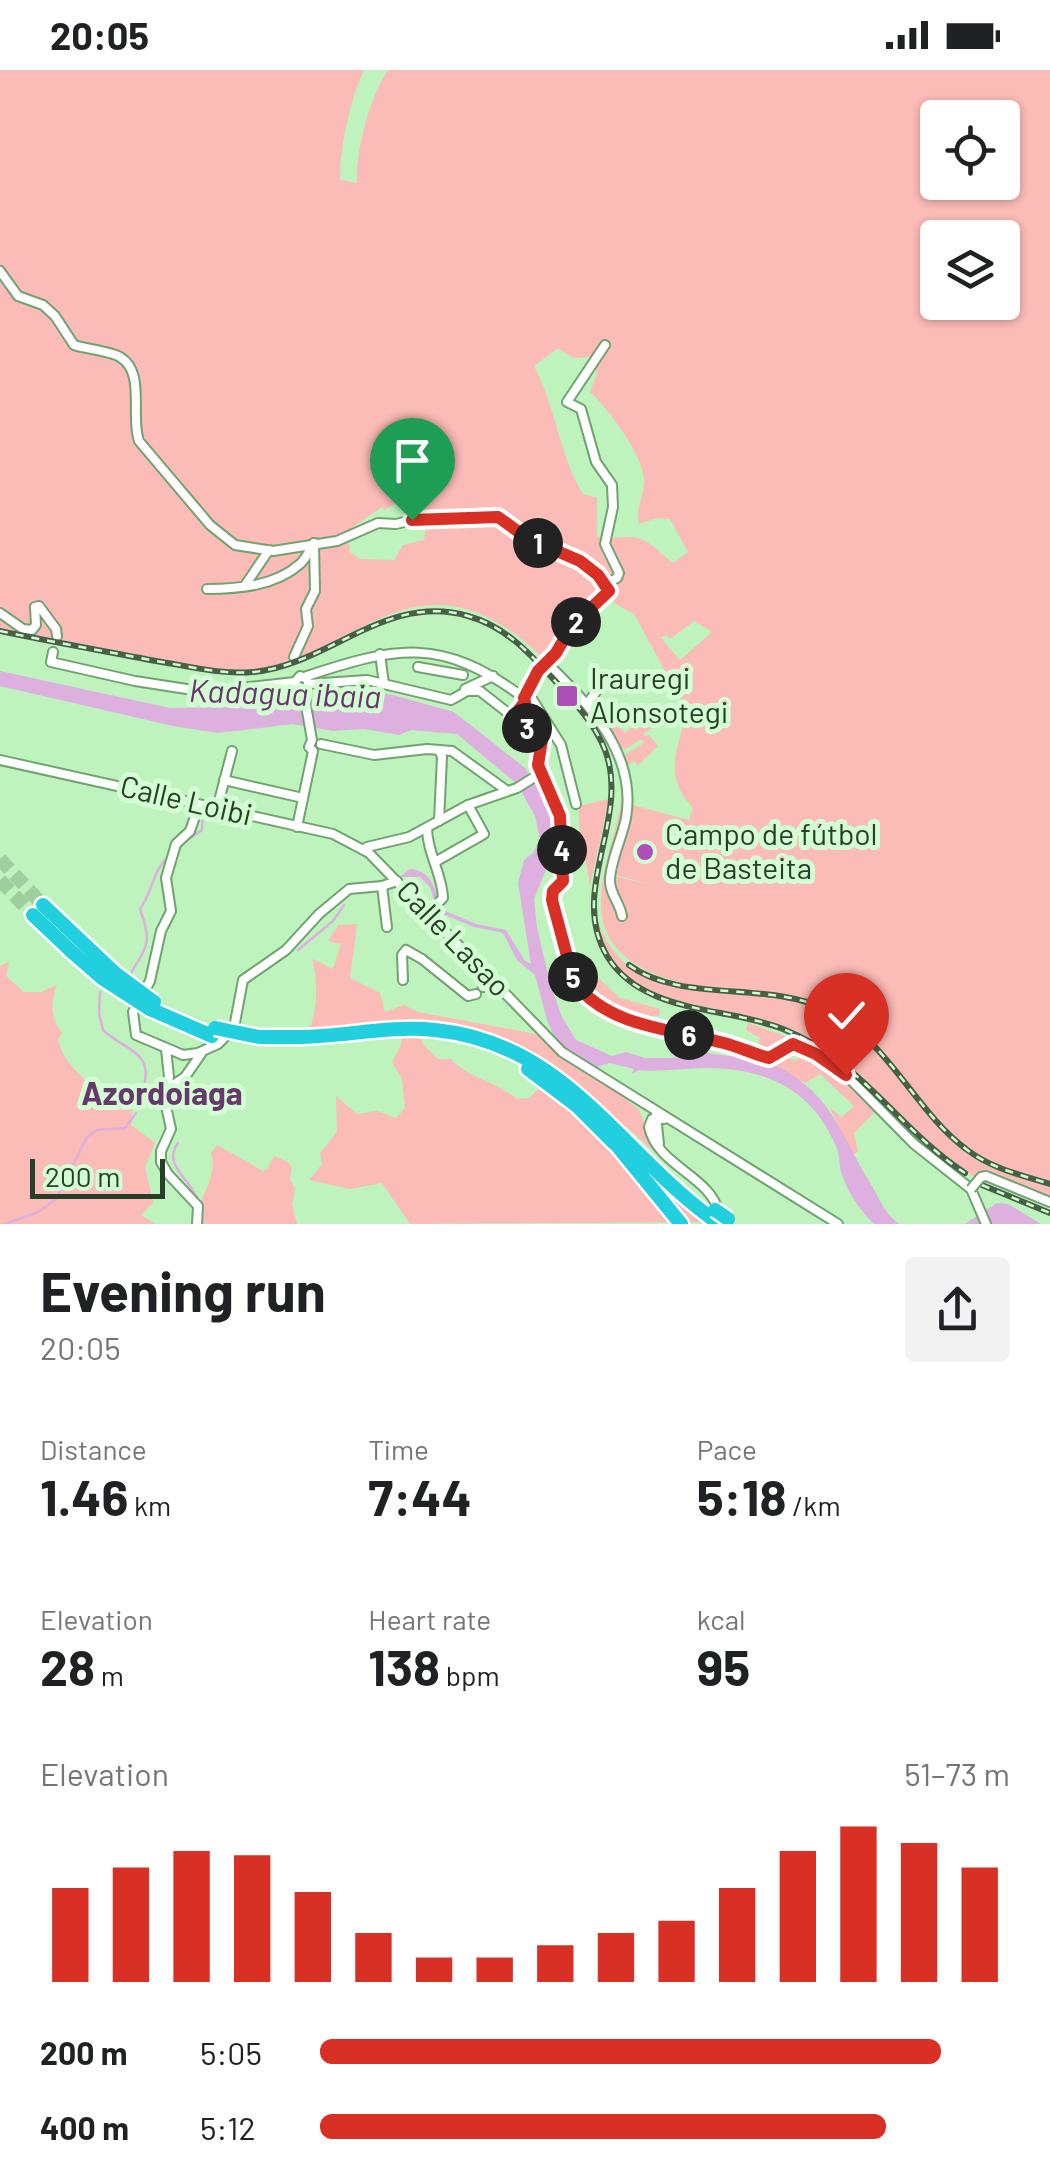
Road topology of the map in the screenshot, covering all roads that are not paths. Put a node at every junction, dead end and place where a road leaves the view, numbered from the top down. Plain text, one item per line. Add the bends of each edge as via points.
1 (0, 271) edge
2 (604, 344) dead end
3 (314, 543) junction
4 (269, 550) junction
5 (246, 584) junction
6 (605, 584) junction
7 (207, 589) dead end
8 (0, 613) edge
9 (57, 636) dead end
10 (53, 652) dead end
11 (421, 652) junction
12 (380, 654) junction
13 (464, 662) junction
14 (547, 663) junction
15 (418, 667) junction
16 (463, 674) junction
17 (493, 676) junction
18 (300, 678) junction
19 (604, 680) dead end
20 (384, 684) junction
21 (478, 688) junction
22 (414, 690) junction
23 (462, 692) junction
24 (524, 698) junction
25 (587, 704) junction
26 (513, 717) junction
27 (523, 724) junction
28 (517, 735) dead end
29 (314, 743) junction
30 (232, 751) dead end
31 (443, 752) junction
32 (0, 760) edge
33 (538, 774) junction
34 (224, 780) junction
35 (502, 792) junction
36 (303, 798) junction
37 (219, 801) dead end
38 (576, 804) dead end
39 (199, 805) junction
40 (468, 805) junction
41 (442, 815) junction
42 (298, 823) junction
43 (427, 828) junction
44 (369, 848) junction
45 (434, 862) junction
46 (397, 881) junction
47 (382, 886) junction
48 (439, 905) junction
49 (38, 910) tunnel mouth
50 (622, 916) dead end
51 (387, 927) dead end
52 (402, 980) dead end
53 (483, 985) junction
54 (210, 1038) junction
55 (296, 1042) junction
56 (166, 1049) junction
57 (167, 1090) junction
58 (637, 1099) junction
59 (658, 1117) junction
60 (677, 1125) junction
61 (652, 1129) junction
62 (615, 1143) junction
63 (971, 1189) junction
64 (1050, 1202) edge
65 (720, 1221) edge
66 (197, 1224) edge
67 (681, 1224) edge
68 (837, 1224) edge
69 (986, 1224) edge

1 - 4 street via 18,296 55,316 74,345 126,362 134,381 135,431 147,452 227,539
2 - 6 street via 568,402 580,408 596,462 612,485 604,544 619,572
3 - 4 street
3 - 5 street via 282,576
3 - 6 street via 378,524 489,515 580,561
3 - 18 street
4 - 5 street
5 - 7 street
6 - 14 street via 608,595 571,627
8 - 9 street via 32,630 39,606
10 - 18 street via 51,662 180,689 223,692
11 - 12 street
11 - 13 street
11 - 15 street
12 - 18 street
12 - 20 street
13 - 16 street
13 - 17 street
14 - 24 street
14 - 25 street
15 - 16 street
15 - 22 street
16 - 23 street
17 - 21 street
17 - 24 street
18 - 20 street
18 - 29 street
19 - 25 street
20 - 22 street
21 - 23 street
21 - 26 street
22 - 23 street via 446,700
24 - 26 street
24 - 38 street via 532,699 561,746
25 - 50 street via 613,743 625,779 626,820 610,878
26 - 27 street
27 - 28 street
27 - 33 street via 542,740
29 - 31 street via 374,754
29 - 36 street
30 - 34 street
31 - 35 street via 498,782
31 - 41 street
32 - 39 street, Calle Loibi
33 - 35 street
33 - 63 street via 562,822 563,881 552,900 574,982 589,998 642,1025 769,1058 792,1044 816,1054
34 - 36 street
34 - 37 street
35 - 40 street
36 - 42 street
39 - 42 street, Calle Loibi
39 - 56 street via 190,831 174,848 165,882 172,911 132,1018 136,1035
40 - 41 street
40 - 45 street via 484,834
41 - 43 street
42 - 44 street
43 - 44 street
43 - 45 street
44 - 46 street, Calle Lasao
45 - 48 street
46 - 47 street
46 - 48 street, Calle Lasao
47 - 51 street
47 - 54 street via 348,889 293,944 246,977 229,1036
48 - 53 street, Calle Lasao
49 - 54 highway, bridge via 102,978 196,1023
52 - 53 street via 406,950 468,996
53 - 58 street, Calle Lasao via 496,985 562,1052
54 - 55 highway, bridge
54 - 56 street via 190,1055
54 - 57 street
55 - 62 highway via 422,1036 471,1044 531,1071
55 - 65 highway via 404,1029 458,1033 514,1051 559,1078 667,1181
56 - 57 street
57 - 66 street via 171,1130 162,1162 198,1206
58 - 59 street
58 - 60 street
58 - 61 street
59 - 60 street
59 - 61 street
60 - 61 street
60 - 68 street
61 - 65 street via 667,1155 718,1205
62 - 65 highway
62 - 67 highway
63 - 64 street, bridge via 986,1176
63 - 69 street

